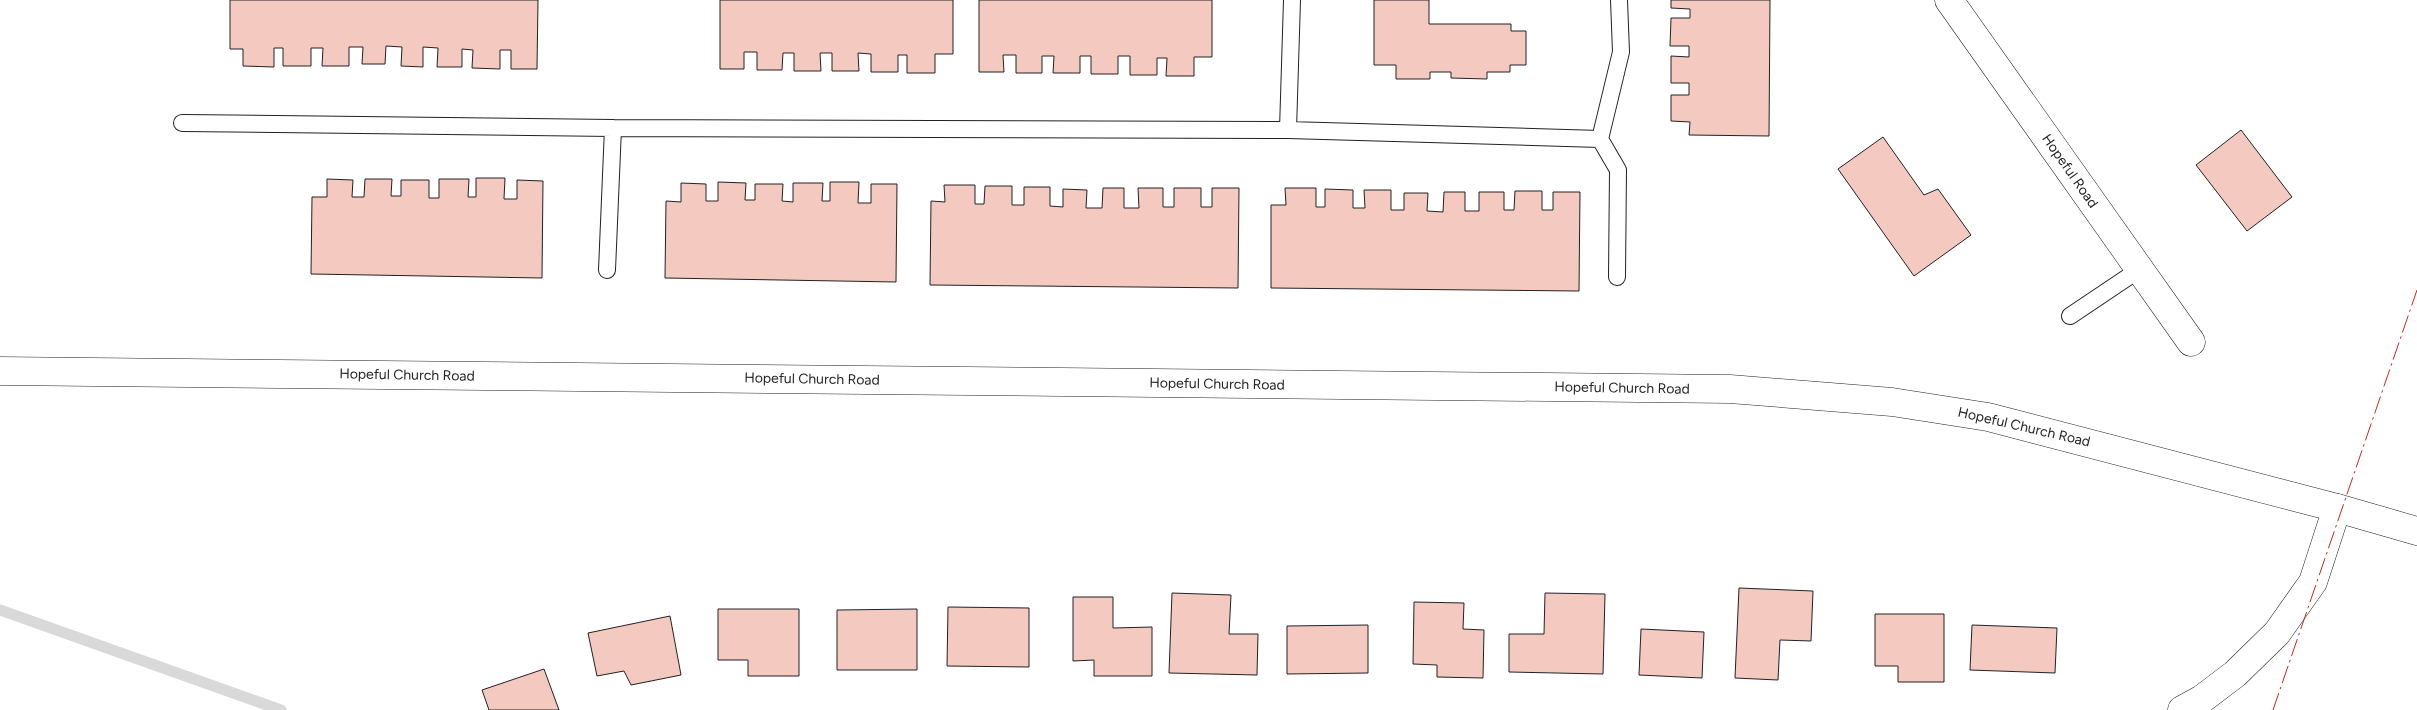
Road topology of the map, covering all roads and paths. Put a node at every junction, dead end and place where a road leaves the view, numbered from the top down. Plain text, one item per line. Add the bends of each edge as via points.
1 (1292, 0) edge
2 (1619, 0) edge
3 (1948, 0) edge
4 (182, 123) dead end
5 (614, 128) junction
6 (1288, 130) junction
7 (1600, 140) junction
8 (2140, 269) junction
9 (607, 270) dead end
10 (1617, 277) dead end
11 (2070, 316) dead end
12 (2191, 342) dead end
13 (0, 371) edge
14 (2337, 508) junction
15 (2417, 531) edge
16 (2182, 710) edge

1 - 6 lane
2 - 7 lane via 1621,52
3 - 8 main road, Hopeful Road
4 - 5 lane
5 - 6 lane
5 - 9 lane
6 - 7 lane
7 - 10 lane via 1618,170
8 - 11 lane
8 - 12 main road, Hopeful Road
13 - 14 main road, Hopeful Church Road via 1730,389 1874,400 1988,417
14 - 15 main road, Hopeful Church Road
14 - 16 main road via 2313,582 2277,633 2236,674

